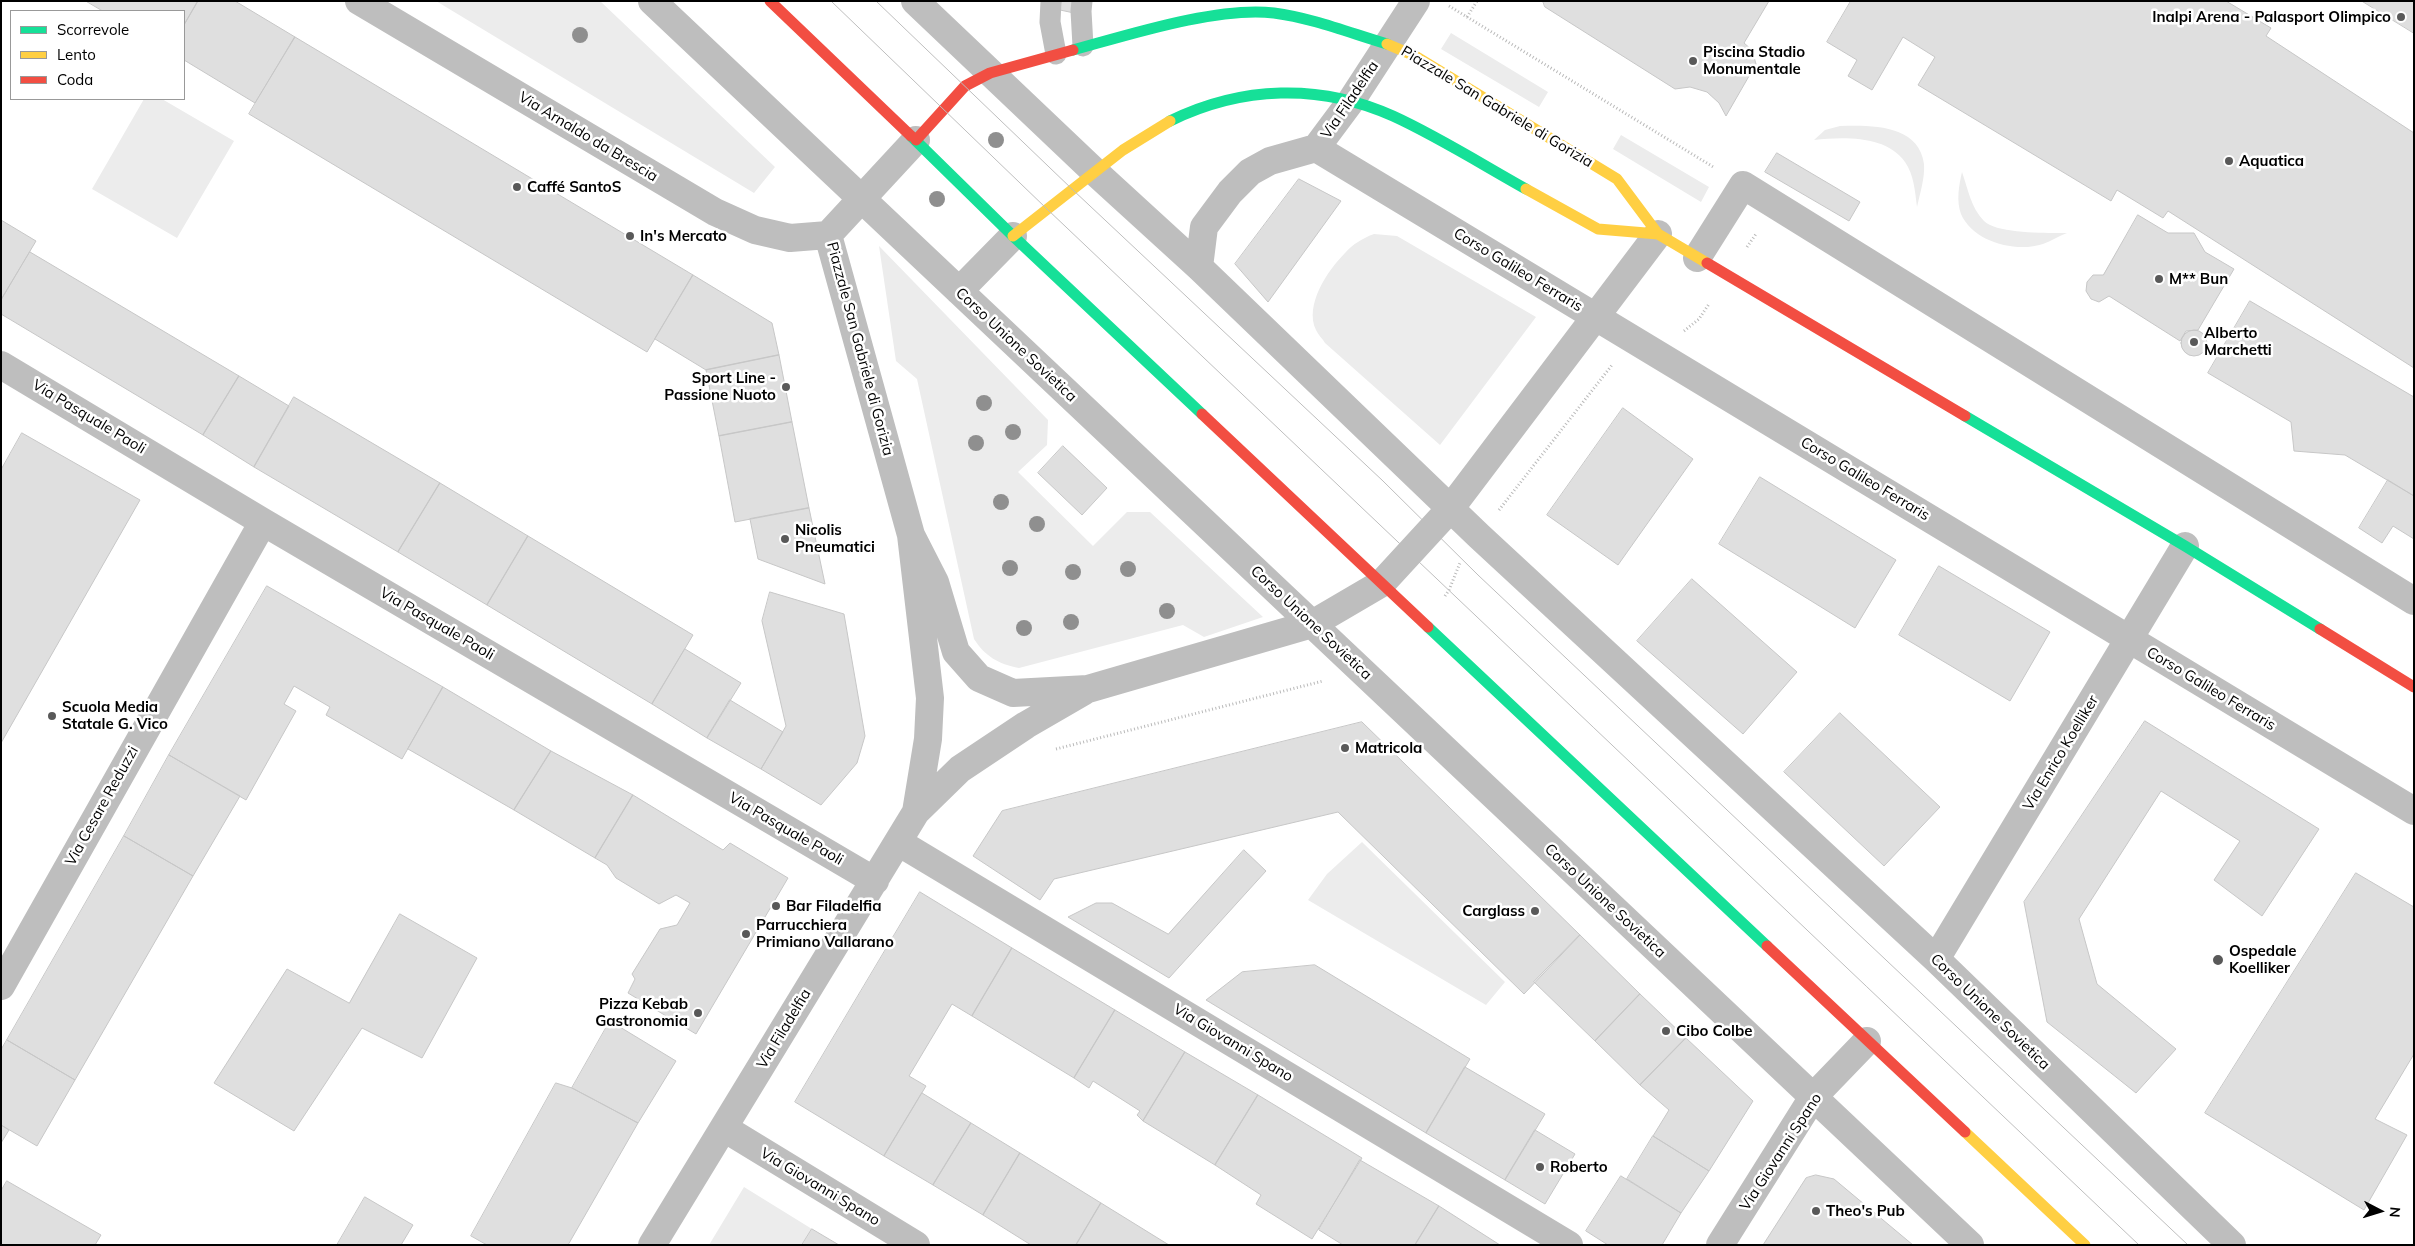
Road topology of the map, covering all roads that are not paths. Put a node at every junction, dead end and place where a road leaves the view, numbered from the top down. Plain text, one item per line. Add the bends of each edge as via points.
1 (359, 1) edge
2 (652, 1) edge
3 (770, 1) edge
4 (1051, 1) edge
5 (1082, 1) edge
6 (1416, 1) edge
7 (929, 6) edge
8 (1232, 7) edge
9 (1388, 44) junction
10 (1084, 46) junction
11 (1056, 54) junction
12 (990, 72) junction
13 (1351, 101) junction
14 (916, 140) junction
15 (1316, 148) junction
16 (1095, 172) junction
17 (862, 199) junction
18 (1658, 234) junction
19 (828, 235) junction
20 (1013, 236) junction
21 (1697, 258) junction
22 (1200, 267) junction
23 (959, 291) junction
24 (1596, 317) junction
25 (1, 365) edge
26 (1450, 509) junction
27 (263, 522) junction
28 (911, 536) junction
29 (2185, 546) junction
30 (1382, 583) junction
31 (2414, 601) edge
32 (1312, 624) junction
33 (2130, 640) junction
34 (2414, 687) edge
35 (1088, 689) junction
36 (2414, 811) edge
37 (916, 812) junction
38 (898, 842) junction
39 (875, 881) junction
40 (1936, 959) junction
41 (1, 986) edge
42 (1867, 1041) junction
43 (1813, 1098) junction
44 (724, 1128) junction
45 (652, 1245) edge
46 (916, 1245) edge
47 (1568, 1245) edge
48 (1720, 1245) edge
49 (1970, 1245) edge
50 (2085, 1245) edge
51 (2232, 1245) edge

1 - 19 street, Via Arnaldo da Brescia via 715,212 755,230 790,238
2 - 17 street, Corso Unione Sovietica
3 - 14 main road
4 - 11 lane via 1050,22
5 - 10 lane
6 - 9 street, Via Filadelfia
7 - 12 street, Corso Unione Sovietica
8 - 9 main road, Piazzale San Gabriele di Gorizia via 1313,22
8 - 10 main road, Piazzale San Gabriele di Gorizia
9 - 13 street, Via Filadelfia
9 - 18 main road, Piazzale San Gabriele di Gorizia via 1415,56 1617,178
10 - 11 main road, Piazzale San Gabriele di Gorizia
11 - 12 main road, Piazzale San Gabriele di Gorizia
12 - 14 main road, Piazzale San Gabriele di Gorizia via 965,86
12 - 16 street, Corso Unione Sovietica
13 - 15 street, Via Filadelfia
13 - 16 main road via 1293,92 1230,98 1191,111 1156,129
13 - 18 main road via 1393,116 1598,229
14 - 17 street, Piazzale San Gabriele di Gorizia
14 - 20 main road
15 - 22 street via 1270,161 1250,172 1230,192 1204,227
15 - 24 street, Corso Galileo Ferraris
16 - 20 main road
16 - 22 street, Corso Unione Sovietica
17 - 19 street, Piazzale San Gabriele di Gorizia
17 - 23 street, Corso Unione Sovietica
18 - 21 main road
18 - 24 street, Piazzale San Gabriele di Gorizia
19 - 28 street, Piazzale San Gabriele di Gorizia
20 - 23 street
20 - 30 main road
21 - 29 main road
21 - 31 street via 1743,185
22 - 26 street, Corso Unione Sovietica
23 - 32 street, Corso Unione Sovietica
24 - 26 street, Piazzale San Gabriele di Gorizia
24 - 33 street, Corso Galileo Ferraris
25 - 27 street, Via Pasquale Paoli
26 - 30 street, Piazzale San Gabriele di Gorizia
26 - 40 street, Corso Unione Sovietica
27 - 39 street, Via Pasquale Paoli
27 - 41 street, Via Cesare Reduzzi
28 - 35 street, Piazzale San Gabriele di Gorizia via 936,582 956,652 979,678 1013,693
28 - 37 street, Piazzale San Gabriele di Gorizia via 930,698 928,739
29 - 33 street, Via Enrico Koelliker
29 - 34 main road
30 - 32 street, Piazzale San Gabriele di Gorizia
30 - 42 main road
32 - 35 street, Piazzale San Gabriele di Gorizia
32 - 43 street, Corso Unione Sovietica
33 - 36 street, Corso Galileo Ferraris
33 - 40 street, Via Enrico Koelliker
35 - 37 street, Piazzale San Gabriele di Gorizia via 960,769
37 - 38 street, Via Filadelfia
38 - 39 street, Via Filadelfia
38 - 47 street, Via Giovanni Spano
39 - 44 street, Via Filadelfia
40 - 51 street, Corso Unione Sovietica
42 - 43 street, Via Giovanni Spano
42 - 50 main road
43 - 48 street, Via Giovanni Spano
43 - 49 street, Corso Unione Sovietica
44 - 45 street, Via Filadelfia
44 - 46 street, Via Giovanni Spano

